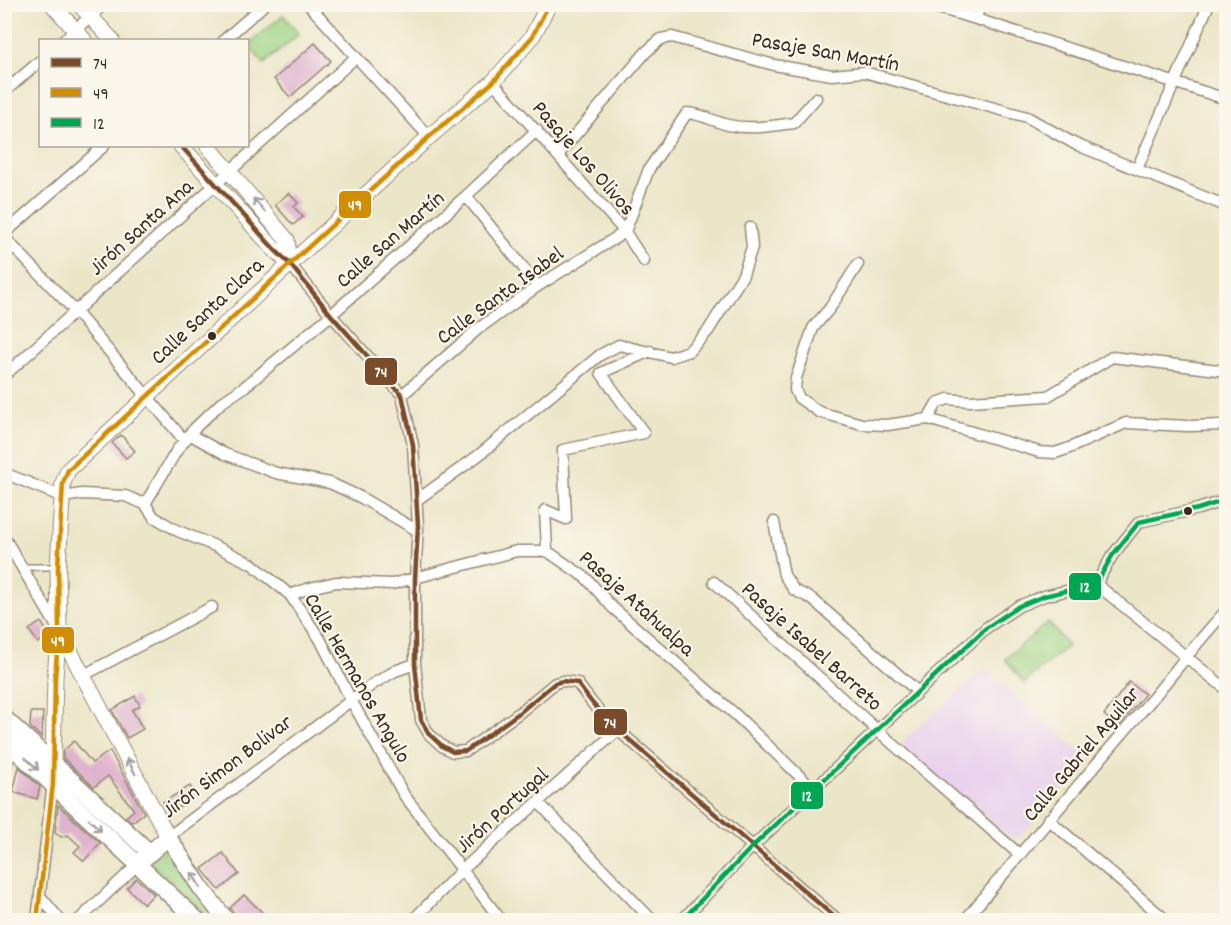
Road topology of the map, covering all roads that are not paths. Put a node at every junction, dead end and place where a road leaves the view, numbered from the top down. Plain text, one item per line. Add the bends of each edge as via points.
1 (52, 4) edge
2 (79, 4) edge
3 (104, 4) edge
4 (265, 4) edge
5 (308, 4) edge
6 (549, 4) edge
7 (924, 4) edge
8 (980, 4) edge
9 (1209, 4) edge
10 (91, 17) junction
11 (976, 19) junction
12 (74, 37) edge
13 (111, 39) edge
14 (225, 39) edge
15 (356, 57) junction
16 (39, 62) edge
17 (493, 82) junction
18 (1174, 82) junction
19 (4, 92) edge
20 (816, 98) dead end
21 (1227, 99) edge
22 (537, 130) junction
23 (429, 137) junction
24 (103, 147) edge
25 (182, 147) edge
26 (209, 147) edge
27 (558, 155) junction
28 (1137, 169) junction
29 (230, 171) junction
30 (217, 183) junction
31 (466, 196) junction
32 (1227, 206) edge
33 (750, 228) dead end
34 (625, 232) junction
35 (4, 235) edge
36 (644, 261) dead end
37 (290, 264) junction
38 (858, 264) dead end
39 (538, 286) junction
40 (75, 311) junction
41 (331, 315) junction
42 (650, 351) junction
43 (1227, 371) edge
44 (4, 376) edge
45 (402, 395) junction
46 (146, 396) junction
47 (928, 419) junction
48 (1227, 424) edge
49 (186, 437) junction
50 (4, 473) edge
51 (63, 497) junction
52 (417, 500) junction
53 (1227, 500) edge
54 (145, 504) junction
55 (774, 522) dead end
56 (418, 531) junction
57 (4, 537) edge
58 (547, 551) junction
59 (22, 567) junction
60 (58, 567) junction
61 (415, 579) junction
62 (714, 582) dead end
63 (1096, 584) junction
64 (290, 595) junction
65 (212, 607) dead end
66 (1227, 611) edge
67 (59, 630) junction
68 (1187, 658) junction
69 (415, 664) junction
70 (82, 673) junction
71 (55, 677) junction
72 (1227, 689) edge
73 (917, 691) junction
74 (351, 700) junction
75 (618, 730) junction
76 (878, 730) junction
77 (8, 732) edge
78 (53, 762) junction
79 (4, 766) edge
80 (53, 784) junction
81 (814, 790) junction
82 (538, 802) junction
83 (1048, 819) junction
84 (168, 837) junction
85 (752, 847) junction
86 (150, 853) junction
87 (1020, 855) junction
88 (137, 865) junction
89 (461, 871) junction
90 (40, 896) junction
91 (37, 921) edge
92 (60, 921) edge
93 (78, 921) edge
94 (197, 921) edge
95 (226, 921) edge
96 (413, 921) edge
97 (501, 921) edge
98 (652, 921) edge
99 (682, 921) edge
100 (838, 921) edge
101 (965, 921) edge
102 (1166, 921) edge

1 - 12 main road
2 - 10 main road
3 - 10 street
4 - 14 street
5 - 15 street
6 - 17 main road, Calle Santa Clara via 532,37
7 - 11 street
8 - 11 street
9 - 18 street
10 - 12 street
10 - 13 main road
11 - 18 street
15 - 23 street
15 - 29 street, Jirón Santa Ana
16 - 19 street
17 - 22 street, Pasaje Los Olivos
17 - 23 main road, Calle Santa Clara
18 - 21 street
18 - 28 street
20 - 34 street via 794,123 757,128 728,125 687,113 649,169
22 - 27 street, Pasaje Los Olivos
22 - 31 street, Calle San Martín
23 - 37 main road, Calle Santa Clara
24 - 35 street
25 - 30 main road
26 - 29 main road
27 - 28 street, Pasaje San Martín via 646,52 661,39 672,37 774,65 832,75 864,72 1027,117 1075,144
27 - 34 street, Pasaje Los Olivos
28 - 32 street, Pasaje San Martín
29 - 30 street, Jirón Santa Ana
37 -> 29 main road via 287,240
30 - 37 main road
30 - 40 street, Jirón Santa Ana
31 - 39 street
31 - 41 street, Calle San Martín
33 - 42 street via 752,247 743,274 708,331 689,351 671,357
34 - 36 street, Pasaje Los Olivos
34 - 39 street, Calle Santa Isabel
35 - 40 street
37 - 41 street
37 - 46 main road, Calle Santa Clara
38 - 47 street via 813,328 795,390 799,398 819,412 862,424
39 - 45 street, Calle Santa Isabel via 478,329
40 - 44 street, Jirón Santa Ana
40 - 46 street
41 - 45 street
41 - 49 street, Calle San Martín
42 - 52 street via 619,345 600,355 479,455
42 - 58 street via 601,373 644,433 564,450 566,519 545,510
43 - 47 street via 1112,357 1048,396 948,399 937,403
45 - 52 street via 413,445
46 - 49 street
46 - 51 main road, Calle Santa Clara via 68,470
47 - 48 street via 1039,452 1055,453 1126,423
49 - 54 street, Calle San Martín
49 - 56 street via 276,472 330,483
50 - 51 street, Calle Hermanos Angulo
51 - 54 street, Calle Hermanos Angulo via 125,496
51 - 60 main road
52 - 56 street
53 - 63 street via 1139,522
54 - 64 street, Calle Hermanos Angulo via 154,517 252,564
55 - 73 street via 784,575 794,590 812,599
56 - 61 street
57 - 59 street
58 - 61 street, Pasaje Atahualpa via 517,551
58 - 81 street, Pasaje Atahualpa via 586,578 612,607 736,715
59 - 60 lane
59 - 67 street
60 - 67 main road
61 - 64 street, Pasaje Atahualpa via 392,584 336,582
61 - 69 street
62 - 76 street, Pasaje Isabel Barreto
63 - 68 street
63 - 73 street via 1019,606 986,628
64 - 74 street, Calle Hermanos Angulo via 320,639
65 - 70 street
66 - 68 street, Calle Gabriel Aguilar
67 - 70 main road
67 - 71 main road
68 - 72 street
68 - 83 street, Calle Gabriel Aguilar
69 - 74 street, Jirón Simon Bolivar via 395,671
69 - 75 street via 421,720 429,734 453,752 466,751 480,743 555,683 563,681 578,683
70 - 71 main road
84 -> 70 main road
71 - 78 main road
73 - 76 street
74 - 84 street, Jirón Simon Bolivar
74 - 89 street, Calle Hermanos Angulo via 404,795
75 - 82 street, Jirón Portugal
75 - 85 street
76 - 81 street
76 - 87 street, Pasaje Isabel Barreto
77 - 78 main road
77 - 79 main road
77 -> 80 main road
78 - 80 street
78 - 86 main road
80 -> 88 main road
80 - 90 street
81 - 85 street
82 - 89 street, Jirón Portugal
82 - 98 street
83 - 87 street, Calle Gabriel Aguilar
83 - 102 street
84 - 86 main road, Jirón Simon Bolivar
95 -> 84 main road
85 - 99 street
85 - 100 street
86 - 88 main road, Jirón Simon Bolivar
87 - 101 street, Calle Gabriel Aguilar
88 - 93 street, Jirón Simon Bolivar
88 - 94 main road
89 - 96 street, Jirón Portugal
89 - 97 street, Calle Hermanos Angulo
90 - 91 street
90 - 92 street

